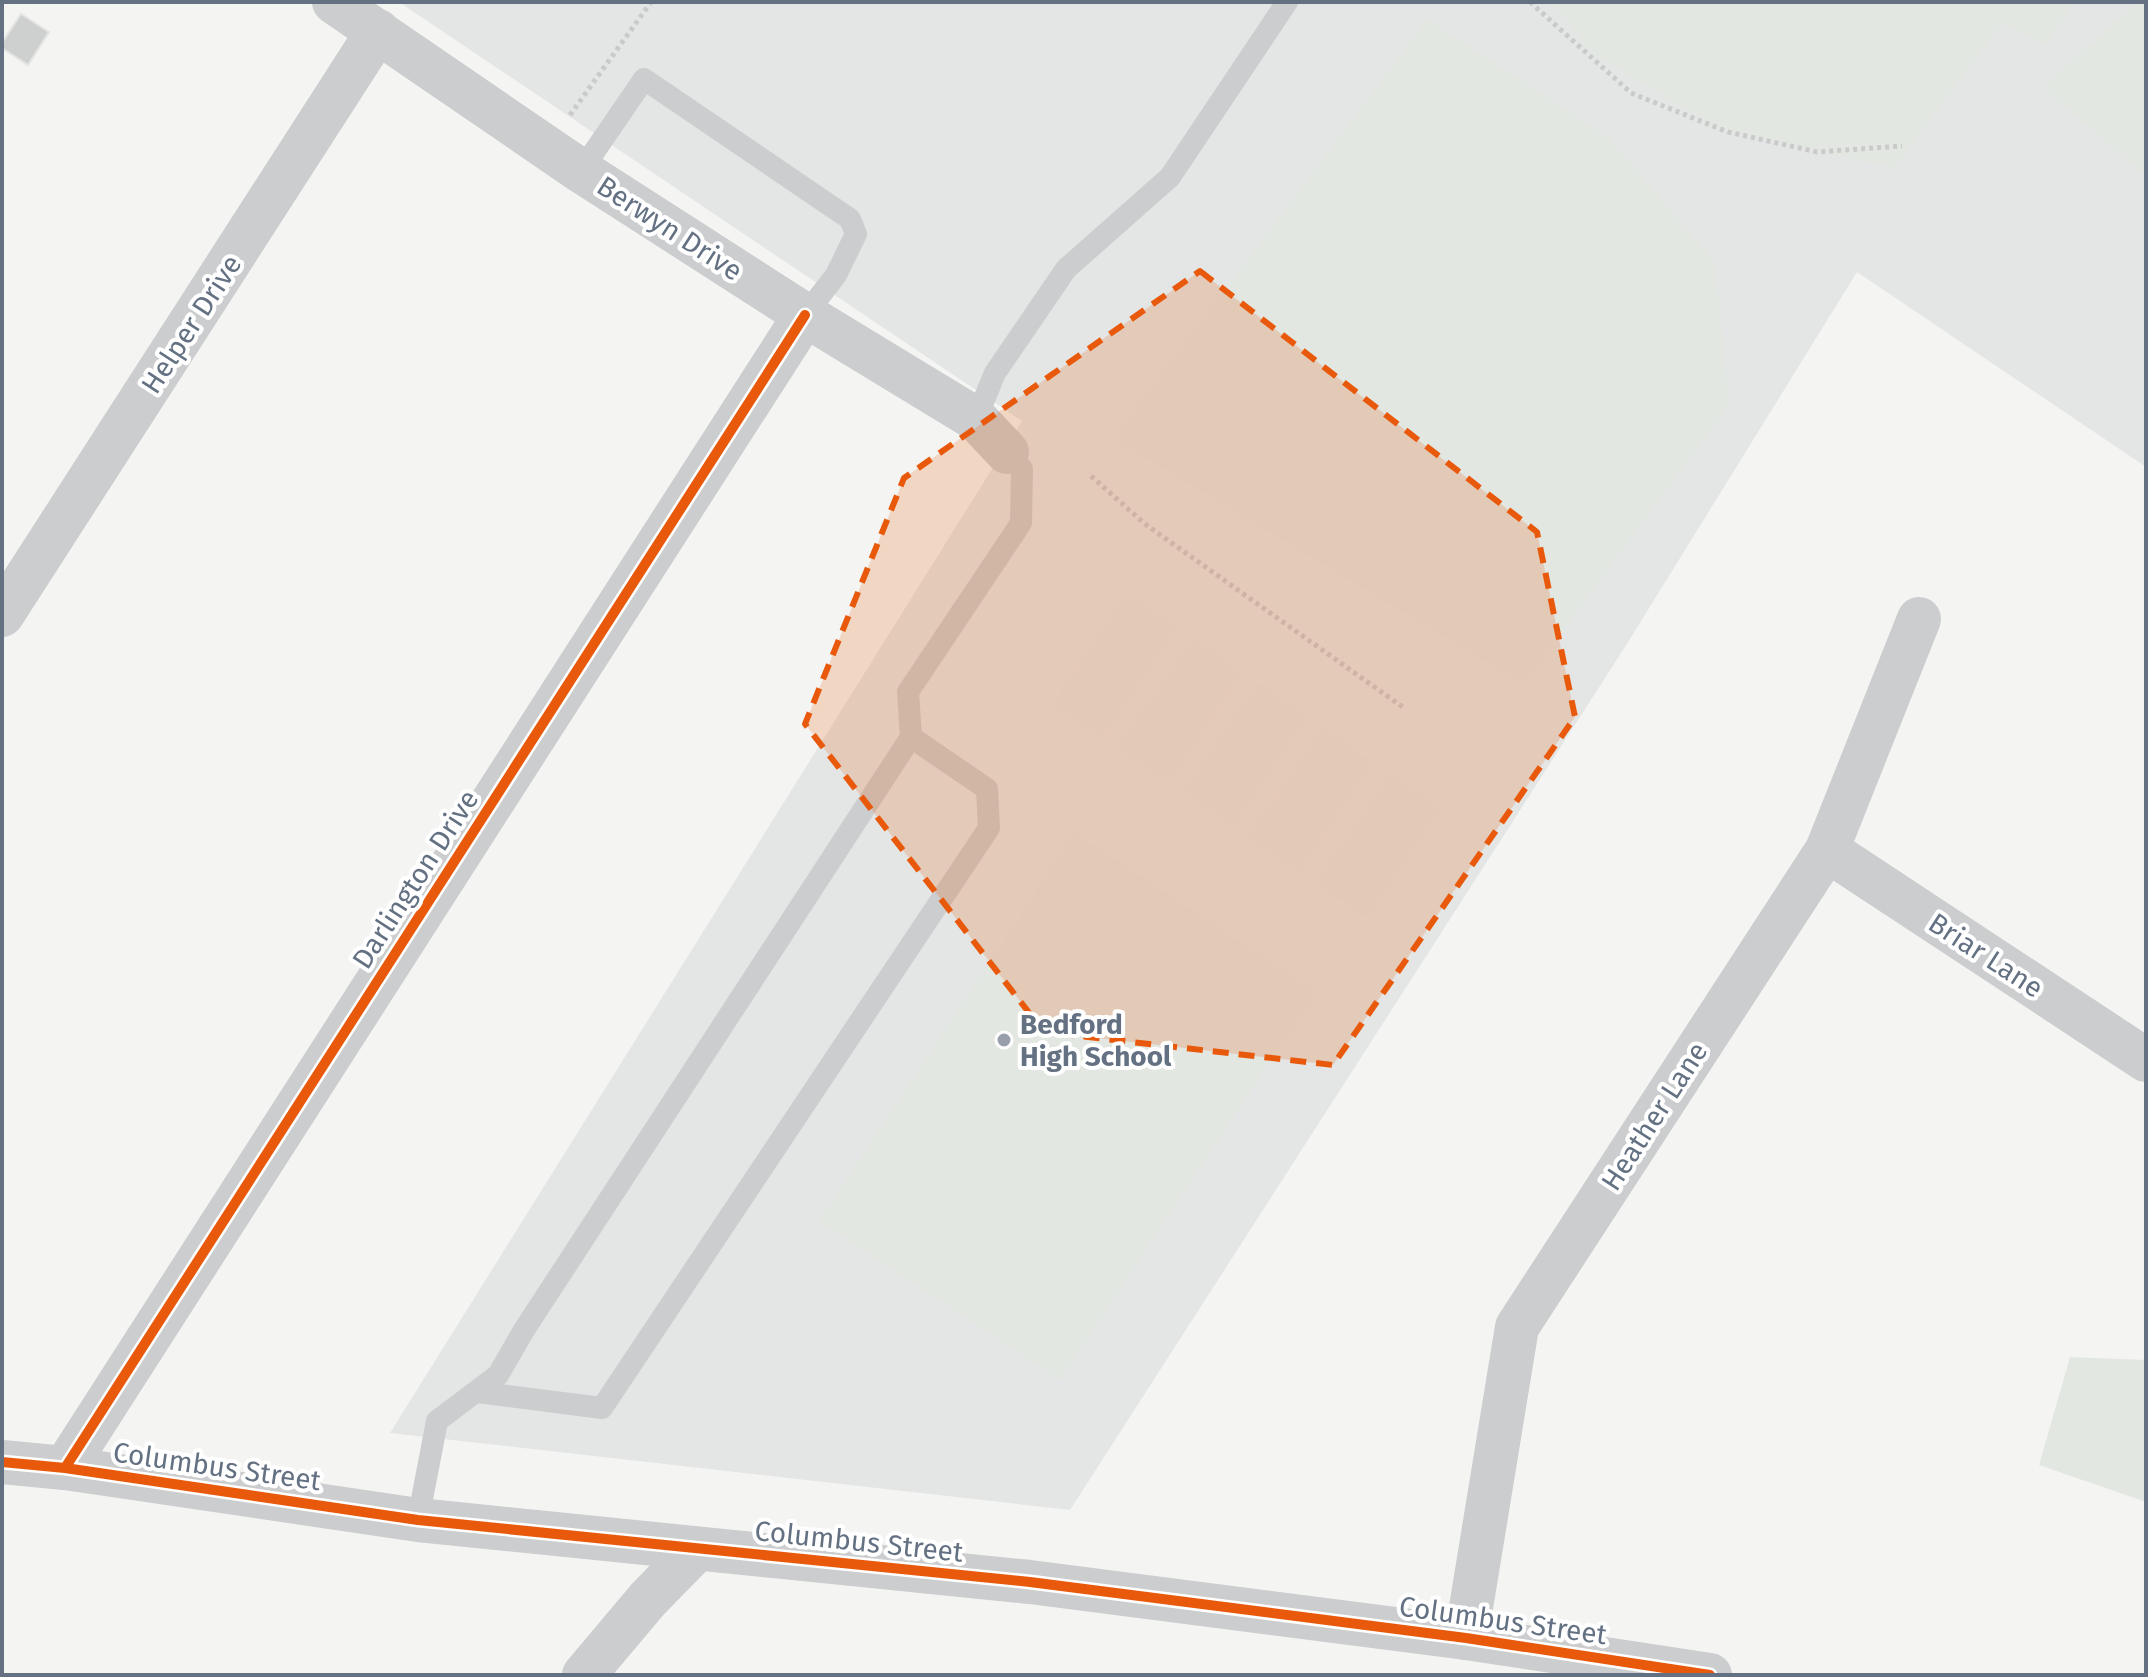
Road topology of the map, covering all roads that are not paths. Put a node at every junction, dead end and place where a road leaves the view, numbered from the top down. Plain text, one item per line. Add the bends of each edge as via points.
1 (334, 2) edge
2 (1287, 2) edge
3 (378, 31) junction
4 (581, 171) junction
5 (805, 315) junction
6 (976, 419) junction
7 (1007, 452) joint
8 (2, 615) edge
9 (1919, 619) dead end
10 (911, 737) junction
11 (1827, 850) junction
12 (2146, 1060) edge
13 (477, 1392) junction
14 (2, 1462) edge
15 (65, 1468) junction
16 (418, 1520) junction
17 (697, 1549) junction
18 (1466, 1638) junction
19 (584, 1675) edge
20 (1710, 1675) edge

1 - 3 street, Berwyn Drive
2 - 6 lane via 1170,177 1066,269 995,373
3 - 4 street, Berwyn Drive
3 - 8 street, Helper Drive
4 - 5 street, Berwyn Drive
4 - 5 lane via 644,79 850,219 856,234 850,248
5 - 6 street, Berwyn Drive
5 - 15 street, Darlington Drive
6 - 7 street, Berwyn Drive
7 - 10 lane via 1022,469 1021,523 908,692
9 - 11 street, Heather Lane
10 - 13 lane via 498,1375
10 - 13 lane via 987,789 989,828 602,1408
11 - 12 street, Briar Lane
11 - 18 street, Heather Lane via 1517,1327
13 - 16 lane via 437,1421
14 - 15 street, Columbus Street
15 - 16 street, Columbus Street
16 - 17 street, Columbus Street
17 - 18 street, Columbus Street via 1030,1582
17 - 19 street
18 - 20 street, Columbus Street

